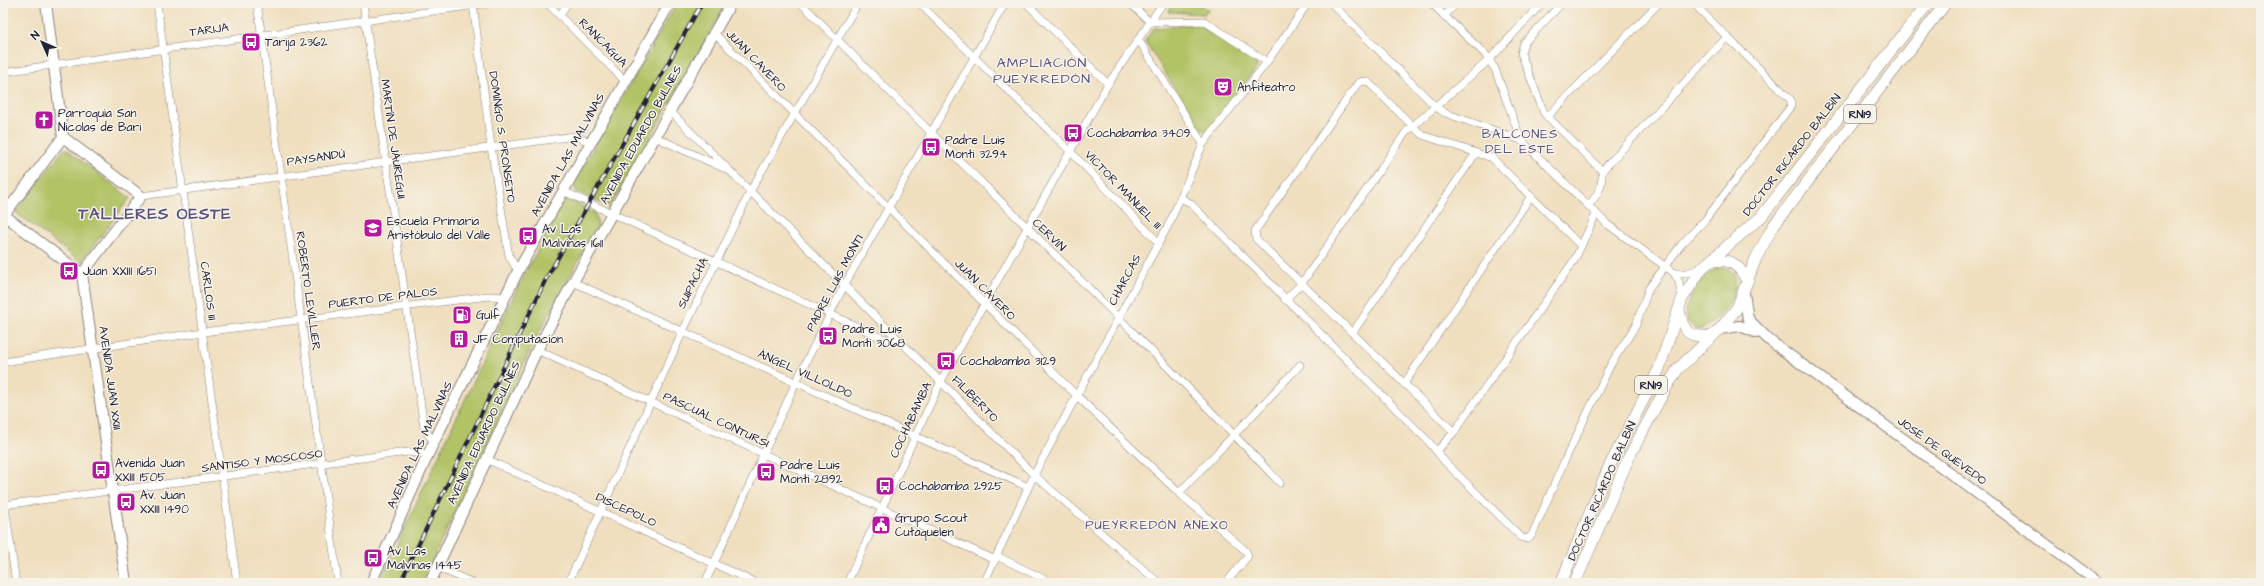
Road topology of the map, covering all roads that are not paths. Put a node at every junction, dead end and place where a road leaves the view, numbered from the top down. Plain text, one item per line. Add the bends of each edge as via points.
1 (46, 3) edge
2 (157, 3) edge
3 (257, 3) edge
4 (363, 3) edge
5 (490, 3) edge
6 (547, 3) edge
7 (567, 3) edge
8 (670, 3) edge
9 (730, 3) edge
10 (801, 3) edge
11 (858, 3) edge
12 (919, 3) edge
13 (1005, 3) edge
14 (1026, 3) edge
15 (1130, 3) edge
16 (1163, 3) edge
17 (1308, 3) edge
18 (1331, 3) edge
19 (1431, 3) edge
20 (1457, 3) edge
21 (1542, 3) edge
22 (1562, 3) edge
23 (1659, 3) edge
24 (1693, 3) edge
25 (1928, 3) edge
26 (1946, 3) edge
27 (473, 4) edge
28 (560, 16) junction
29 (1444, 16) junction
30 (366, 20) junction
31 (1150, 22) junction
32 (713, 32) junction
33 (261, 34) junction
34 (1727, 37) junction
35 (1138, 39) junction
36 (837, 40) junction
37 (163, 48) junction
38 (974, 57) junction
39 (1489, 60) junction
40 (1267, 62) junction
41 (54, 64) junction
42 (3, 72) edge
43 (625, 81) junction
44 (1108, 84) junction
45 (1436, 107) junction
46 (669, 110) junction
47 (793, 114) junction
48 (1547, 117) junction
49 (1412, 125) junction
50 (932, 132) junction
51 (63, 137) junction
52 (655, 137) junction
53 (1521, 140) junction
54 (590, 142) junction
55 (1203, 144) junction
56 (491, 147) junction
57 (1070, 151) junction
58 (1476, 153) junction
59 (385, 162) junction
60 (1602, 171) junction
61 (732, 172) junction
62 (281, 176) junction
63 (751, 190) junction
64 (183, 191) junction
65 (563, 191) junction
66 (141, 196) junction
67 (1531, 196) junction
68 (1181, 198) junction
69 (1588, 206) junction
70 (888, 209) junction
71 (611, 213) junction
72 (1596, 214) junction
73 (4, 215) edge
74 (1026, 228) junction
75 (1158, 242) junction
76 (1581, 246) junction
77 (716, 261) junction
78 (1705, 265) junction
79 (1665, 266) junction
80 (518, 271) junction
81 (1674, 273) junction
82 (82, 274) junction
83 (573, 282) junction
84 (845, 284) junction
85 (1302, 284) junction
86 (1746, 287) junction
87 (505, 297) junction
88 (1286, 300) junction
89 (1680, 303) junction
90 (984, 304) junction
91 (406, 307) junction
92 (830, 313) junction
93 (1118, 317) junction
94 (301, 320) junction
95 (683, 331) junction
96 (203, 332) junction
97 (1353, 332) junction
98 (1716, 333) junction
99 (901, 340) junction
100 (1769, 340) junction
101 (93, 348) junction
102 (537, 350) junction
103 (3, 362) edge
104 (1300, 365) dead end
105 (941, 381) junction
106 (796, 382) junction
107 (1404, 384) junction
108 (1076, 395) junction
109 (650, 402) junction
110 (1454, 432) junction
111 (1235, 435) junction
112 (915, 436) junction
113 (435, 440) junction
114 (1436, 451) junction
115 (428, 454) junction
116 (764, 454) junction
117 (486, 459) junction
118 (322, 464) junction
119 (1034, 475) junction
120 (223, 477) junction
121 (1280, 483) dead end
122 (1028, 487) junction
123 (114, 491) junction
124 (3, 493) edge
125 (1179, 493) junction
126 (4, 505) edge
127 (882, 508) junction
128 (600, 510) junction
129 (996, 558) junction
130 (714, 563) junction
131 (437, 567) junction
132 (16, 583) edge
133 (126, 583) edge
134 (237, 583) edge
135 (338, 583) edge
136 (371, 583) edge
137 (430, 583) edge
138 (473, 583) edge
139 (568, 583) edge
140 (705, 583) edge
141 (756, 583) edge
142 (847, 583) edge
143 (984, 583) edge
144 (1052, 583) edge
145 (1159, 583) edge
146 (1226, 583) edge
147 (1561, 583) edge
148 (1575, 583) edge
149 (2099, 583) edge

1 - 41 main road
2 - 37 street, CARLOS III
3 - 33 street, ROBERTO LEVILLIER
4 - 30 street, MARTÍN DE JÁUREGUI
5 - 27 street, TARIJA
6 - 28 street, RANCAGUA
7 - 28 street
8 - 43 main road, AVENIDA LAS MALVINAS
9 - 32 main road, AVENIDA EDUARDO BULNES
10 - 36 street, CERVIN
11 - 36 street, SUIPACHA
12 - 38 street, VÍCTOR MANUEL III
13 - 38 street, PADRE LUIS MONTI
14 - 44 street
15 - 31 street
16 - 31 street, COCHABAMBA
17 - 40 street, CHARCAS
18 - 45 street
19 - 29 street
20 - 29 street
21 - 39 street
22 - 48 street via 1521,49 1541,107
23 - 48 street
24 - 34 street
25 - 78 main road, DOCTOR RICARDO BALBÍN / RN19 via 1761,217
26 - 86 main road, DOCTOR RICARDO BALBÍN / RN19 via 1774,225 1758,253
27 - 30 street, TARIJA
27 - 56 street, DOMINGO S. PRONSETO
28 - 43 street, RANCAGUA
29 - 39 street
30 - 33 street, TARIJA
30 - 59 street, MARTÍN DE JÁUREGUI
31 - 35 street, COCHABAMBA
31 - 40 street via 1204,21
32 - 46 main road, AVENIDA EDUARDO BULNES
32 - 47 street, JUAN CAVERO
33 - 37 street, TARIJA
33 - 62 street, ROBERTO LEVILLIER
34 - 60 street
34 - 79 street via 1791,100 1791,106 1705,220 1688,236
35 - 44 street, COCHABAMBA
35 - 55 street
36 - 47 street, SUIPACHA
36 - 50 street, CERVIN
37 - 41 street, TARIJA
37 - 64 street, CARLOS III
38 - 50 street, PADRE LUIS MONTI
38 - 57 street, VÍCTOR MANUEL III
39 - 45 street
39 - 53 street via 1495,69
40 - 55 street, CHARCAS
41 - 42 street, TARIJA
41 - 51 main road
43 - 54 main road, AVENIDA LAS MALVINAS
44 - 57 street, COCHABAMBA
45 - 49 street
45 - 53 street
46 - 52 main road, AVENIDA EDUARDO BULNES
46 - 61 street, FILIBERTO
47 - 63 street, SUIPACHA
47 - 70 street, JUAN CAVERO
48 - 60 street
49 - 58 street via 1426,137
49 - 85 street
49 - 85 street via 1368,82 1358,83 1255,231 1256,239
50 - 70 street, PADRE LUIS MONTI
50 - 74 street, CERVIN
51 - 66 main road
51 - 73 main road
52 - 61 street, FILIBERTO
52 - 71 main road, AVENIDA EDUARDO BULNES
53 - 69 street
54 - 56 street, PAYSANDÚ via 575,136
54 - 65 main road, AVENIDA LAS MALVINAS
55 - 68 street, CHARCAS
56 - 59 street, PAYSANDÚ
56 - 80 street, DOMINGO S. PRONSETO via 509,256
57 - 74 street, COCHABAMBA
57 - 75 street, VÍCTOR MANUEL III
58 - 67 street via 1492,158
58 - 97 street
59 - 62 street, PAYSANDÚ
59 - 91 street, MARTÍN DE JÁUREGUI
60 - 69 street via 1600,190
61 - 63 street, FILIBERTO
62 - 64 street, PAYSANDÚ
62 - 94 street, ROBERTO LEVILLIER
63 - 77 street, SUIPACHA
63 - 84 street, FILIBERTO
64 - 66 street, PAYSANDÚ
64 - 96 street, CARLOS III
65 - 71 street
65 - 80 main road, AVENIDA LAS MALVINAS
66 - 82 main road
67 - 76 street
67 - 107 street
68 - 75 street, CHARCAS
68 - 88 street via 1190,203
69 - 72 street
70 - 84 street, PADRE LUIS MONTI
70 - 90 street, JUAN CAVERO
71 - 77 street
71 - 83 main road, AVENIDA EDUARDO BULNES
72 - 76 street
72 - 79 street
73 - 82 main road
74 - 90 street, COCHABAMBA
74 - 93 street, CERVIN
75 - 93 street, CHARCAS
76 - 110 street via 1575,259
77 - 92 street
77 - 95 street, SUIPACHA
78 - 81 street via 1690,273
78 - 86 main road via 1725,260 1733,263 1739,268
78 - 89 main road, DOCTOR RICARDO BALBÍN / RN19
79 - 81 street
79 - 114 street via 1649,288 1636,325 1611,364 1532,535 1527,539 1521,537
80 - 87 main road, AVENIDA LAS MALVINAS
81 - 89 street via 1679,282
82 - 101 main road, AVENIDA JUAN XXIII
83 - 95 street, ÁNGEL VILLOLDO
83 - 102 main road, AVENIDA EDUARDO BULNES
84 - 92 street, PADRE LUIS MONTI
84 - 99 street, FILIBERTO
85 - 88 street
85 - 97 street
86 - 98 main road, DOCTOR RICARDO BALBÍN / RN19 via 1737,308
86 - 100 main road via 1748,319
87 - 91 street, PUERTO DE PALOS via 489,296
87 - 113 main road, AVENIDA LAS MALVINAS
88 - 114 street
89 - 98 main road via 1682,324 1687,332 1695,336
89 - 147 main road, DOCTOR RICARDO BALBÍN / RN19 via 1662,363 1608,469
90 - 105 street, COCHABAMBA
90 - 108 street, JUAN CAVERO
91 - 94 street, PUERTO DE PALOS
91 - 113 street, MARTÍN DE JÁUREGUI via 424,428
92 - 99 street via 884,339
92 - 106 street, PADRE LUIS MONTI
93 - 108 street, CHARCAS
93 - 111 street, CERVIN
94 - 96 street, PUERTO DE PALOS
94 - 118 street, ROBERTO LEVILLIER
95 - 106 street, ÁNGEL VILLOLDO
95 - 109 street, SUIPACHA
96 - 101 street, PUERTO DE PALOS
96 - 120 street, CARLOS III
97 - 107 street
98 - 100 main road via 1734,326 1744,327
98 - 148 main road, DOCTOR RICARDO BALBÍN / RN19 via 1686,360 1667,386 1629,457
99 - 105 street, FILIBERTO
100 - 149 main road, JOSÉ DE QUEVEDO
101 - 103 street, PUERTO DE PALOS
101 - 123 main road, AVENIDA JUAN XXIII
102 - 109 street, PASCUAL CONTURSI
102 - 117 main road, AVENIDA EDUARDO BULNES
104 - 111 street
105 - 112 street, COCHABAMBA
105 - 119 street, FILIBERTO
106 - 112 street, ÁNGEL VILLOLDO
106 - 116 street, PADRE LUIS MONTI
107 - 110 street
108 - 119 street, CHARCAS
108 - 125 street, JUAN CAVERO
109 - 116 street, PASCUAL CONTURSI
109 - 128 street, SUIPACHA
110 - 114 street
111 - 121 street, CERVIN
111 - 125 street
112 - 122 street, ÁNGEL VILLOLDO
112 - 127 street, COCHABAMBA
113 - 115 main road, AVENIDA LAS MALVINAS
115 - 118 street, SANTISO Y MOSCOSO via 408,452
115 - 136 main road, AVENIDA LAS MALVINAS
116 - 127 street, PASCUAL CONTURSI
116 - 130 street, PADRE LUIS MONTI
117 - 128 street, DISCEPOLO
117 - 131 main road, AVENIDA EDUARDO BULNES
118 - 120 street, SANTISO Y MOSCOSO
118 - 135 street, ROBERTO LEVILLIER
119 - 122 street, CHARCAS
119 - 145 street, FILIBERTO
120 - 123 street, SANTISO Y MOSCOSO
120 - 134 street, CARLOS III
122 - 129 street, CHARCAS
123 - 126 street, SANTISO Y MOSCOSO
123 - 133 main road, AVENIDA JUAN XXIII
124 - 126 street
125 - 146 street, JUAN CAVERO via 1246,551 1248,556
126 - 132 street
127 - 129 street, PASCUAL CONTURSI
127 - 142 street, COCHABAMBA
128 - 130 street, DISCEPOLO
128 - 139 street, SUIPACHA
129 - 143 street, CHARCAS
129 - 144 street, PASCUAL CONTURSI
130 - 140 street, PADRE LUIS MONTI
130 - 141 street, DISCEPOLO
131 - 137 main road, AVENIDA EDUARDO BULNES
131 - 138 street

